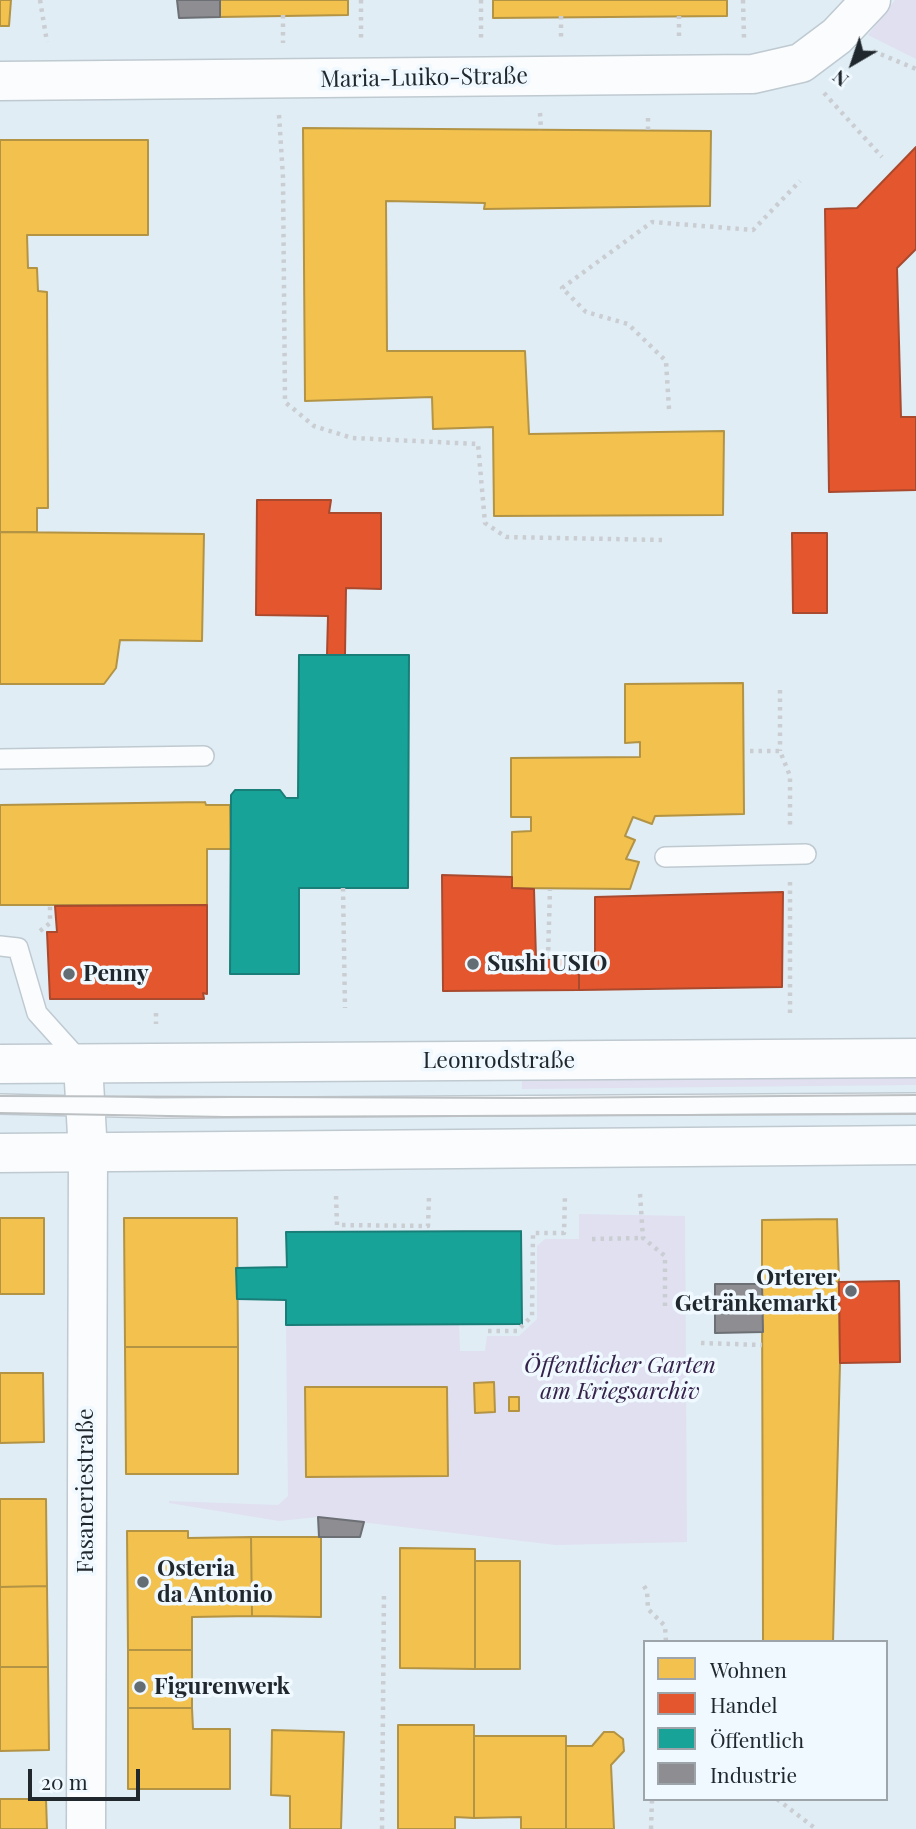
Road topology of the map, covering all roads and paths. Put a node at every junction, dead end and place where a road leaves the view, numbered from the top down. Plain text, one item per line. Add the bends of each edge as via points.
1 (361, 0) edge
2 (481, 0) edge
3 (743, 0) edge
4 (871, 0) edge
5 (283, 15) dead end
6 (744, 49) dead end
7 (283, 50) dead end
8 (361, 51) dead end
9 (481, 51) dead end
10 (872, 51) dead end
11 (916, 69) edge
12 (0, 81) edge
13 (818, 83) dead end
14 (279, 111) dead end
15 (540, 113) dead end
16 (649, 114) dead end
17 (541, 130) dead end
18 (648, 130) dead end
19 (882, 157) dead end
20 (800, 181) dead end
21 (669, 409) dead end
22 (662, 540) dead end
23 (779, 691) dead end
24 (780, 751) dead end
25 (204, 756) dead end
26 (0, 759) edge
27 (806, 854) dead end
28 (665, 857) dead end
29 (343, 888) dead end
30 (550, 889) dead end
31 (0, 946) edge
32 (548, 960) dead end
33 (345, 1008) dead end
34 (916, 1058) edge
35 (83, 1064) junction
36 (0, 1065) edge
37 (916, 1103) edge
38 (0, 1104) edge
39 (85, 1105) junction
40 (916, 1145) edge
41 (0, 1153) edge
42 (88, 1153) junction
43 (429, 1195) dead end
44 (565, 1195) dead end
45 (640, 1195) dead end
46 (336, 1196) dead end
47 (643, 1238) junction
48 (592, 1239) dead end
49 (665, 1308) dead end
50 (488, 1331) dead end
51 (701, 1343) dead end
52 (762, 1345) dead end
53 (644, 1586) dead end
54 (384, 1591) dead end
55 (666, 1640) edge
56 (652, 1801) edge
57 (780, 1801) edge
58 (86, 1829) edge
59 (382, 1829) edge
60 (651, 1829) edge
61 (816, 1829) edge

1 - 8 path
2 - 9 path
3 - 6 path
4 - 12 main road, Maria-Luiko-Straße via 838,36 801,63 753,74
5 - 7 path
10 - 11 path
13 - 19 path
14 - 22 path via 285,401 314,426 352,438 478,444 485,523 506,537
15 - 17 path
16 - 18 path
20 - 21 path via 753,230 652,222 562,288 586,312 628,324 666,361
23 - 24 path
25 - 26 lane
27 - 28 lane
29 - 33 path
30 - 32 path
31 - 35 lane via 18,948 37,1013
34 - 35 main road, Leonrodstraße
35 - 36 main road, Leonrodstraße
35 - 39 main road
37 - 39 lane
38 - 39 lane
39 - 42 main road
40 - 42 main road
41 - 42 main road
42 - 58 main road, Fasaneriestraße
43 - 46 path via 428,1226 399,1228 337,1225
44 - 50 path via 565,1233 533,1233 532,1316 517,1331
45 - 47 path
47 - 48 path
47 - 49 path via 665,1256
51 - 52 path
53 - 55 path via 648,1609 665,1626
54 - 59 path
56 - 60 path
57 - 61 path

